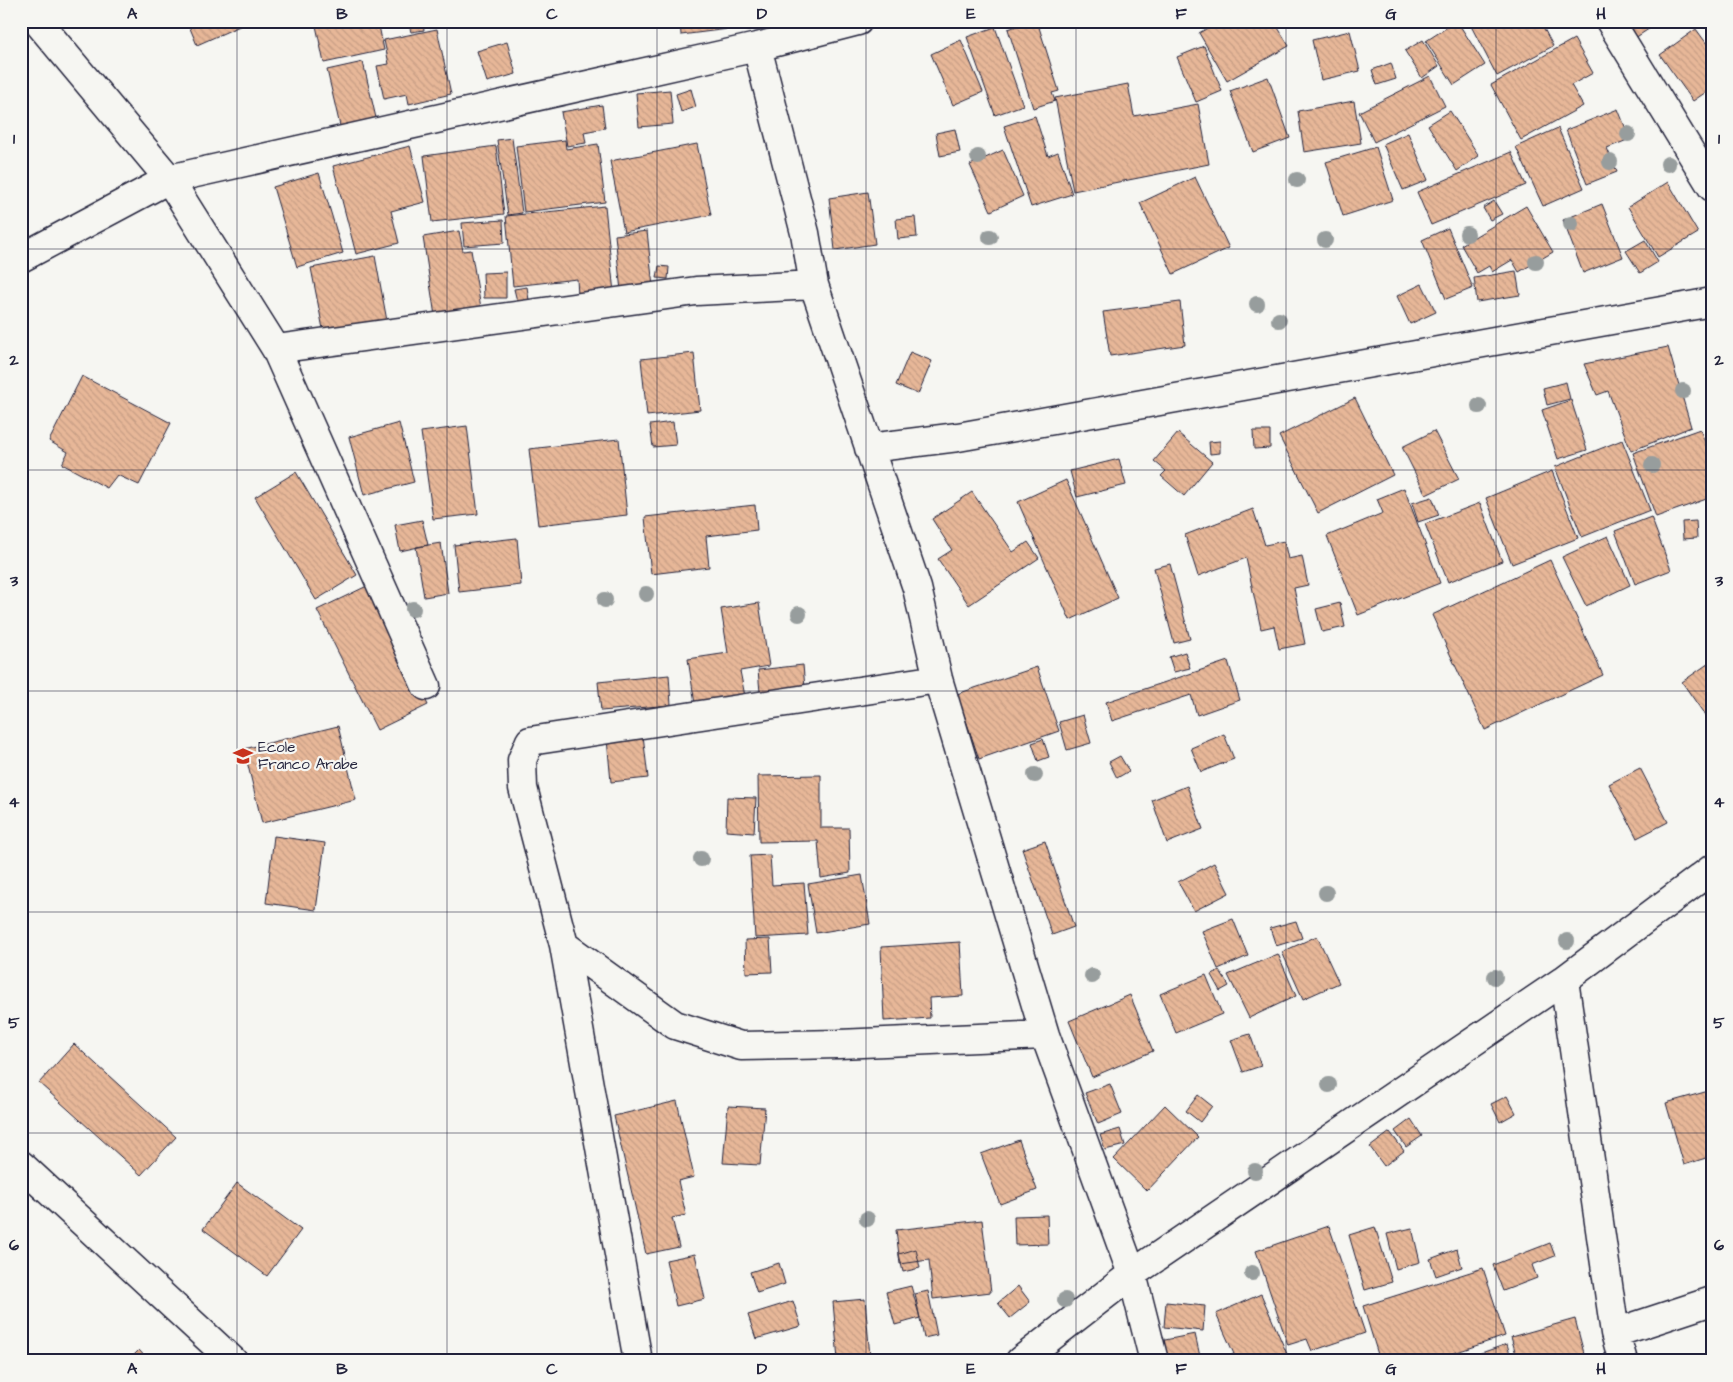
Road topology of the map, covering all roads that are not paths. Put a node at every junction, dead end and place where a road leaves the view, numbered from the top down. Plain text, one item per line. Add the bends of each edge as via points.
1 (37, 21) edge
2 (858, 21) edge
3 (1610, 21) edge
4 (757, 47) junction
5 (168, 179) junction
6 (1712, 187) edge
7 (21, 258) edge
8 (814, 285) junction
9 (1712, 302) edge
10 (276, 349) junction
11 (869, 448) junction
12 (938, 679) junction
13 (426, 686) dead end
14 (1712, 869) edge
15 (564, 945) junction
16 (1564, 980) junction
17 (1045, 1035) junction
18 (21, 1165) edge
19 (1132, 1274) junction
20 (1712, 1301) edge
21 (1614, 1333) junction
22 (233, 1361) edge
23 (638, 1361) edge
24 (1020, 1361) edge
25 (1154, 1361) edge
26 (1623, 1361) edge

1 - 5 street
2 - 4 street
3 - 6 street
4 - 5 street
4 - 8 street via 805,233
5 - 7 street
5 - 10 street
8 - 10 street via 696,292
8 - 11 street
9 - 11 street via 958,437
10 - 13 street
11 - 12 street via 917,588
12 - 15 street via 530,741 522,760 523,788
12 - 17 street
14 - 16 street
15 - 17 street via 675,1024 741,1046
15 - 23 street
16 - 19 street
16 - 21 street
17 - 19 street
18 - 22 street
19 - 24 street
19 - 25 street
20 - 21 street
21 - 26 street

